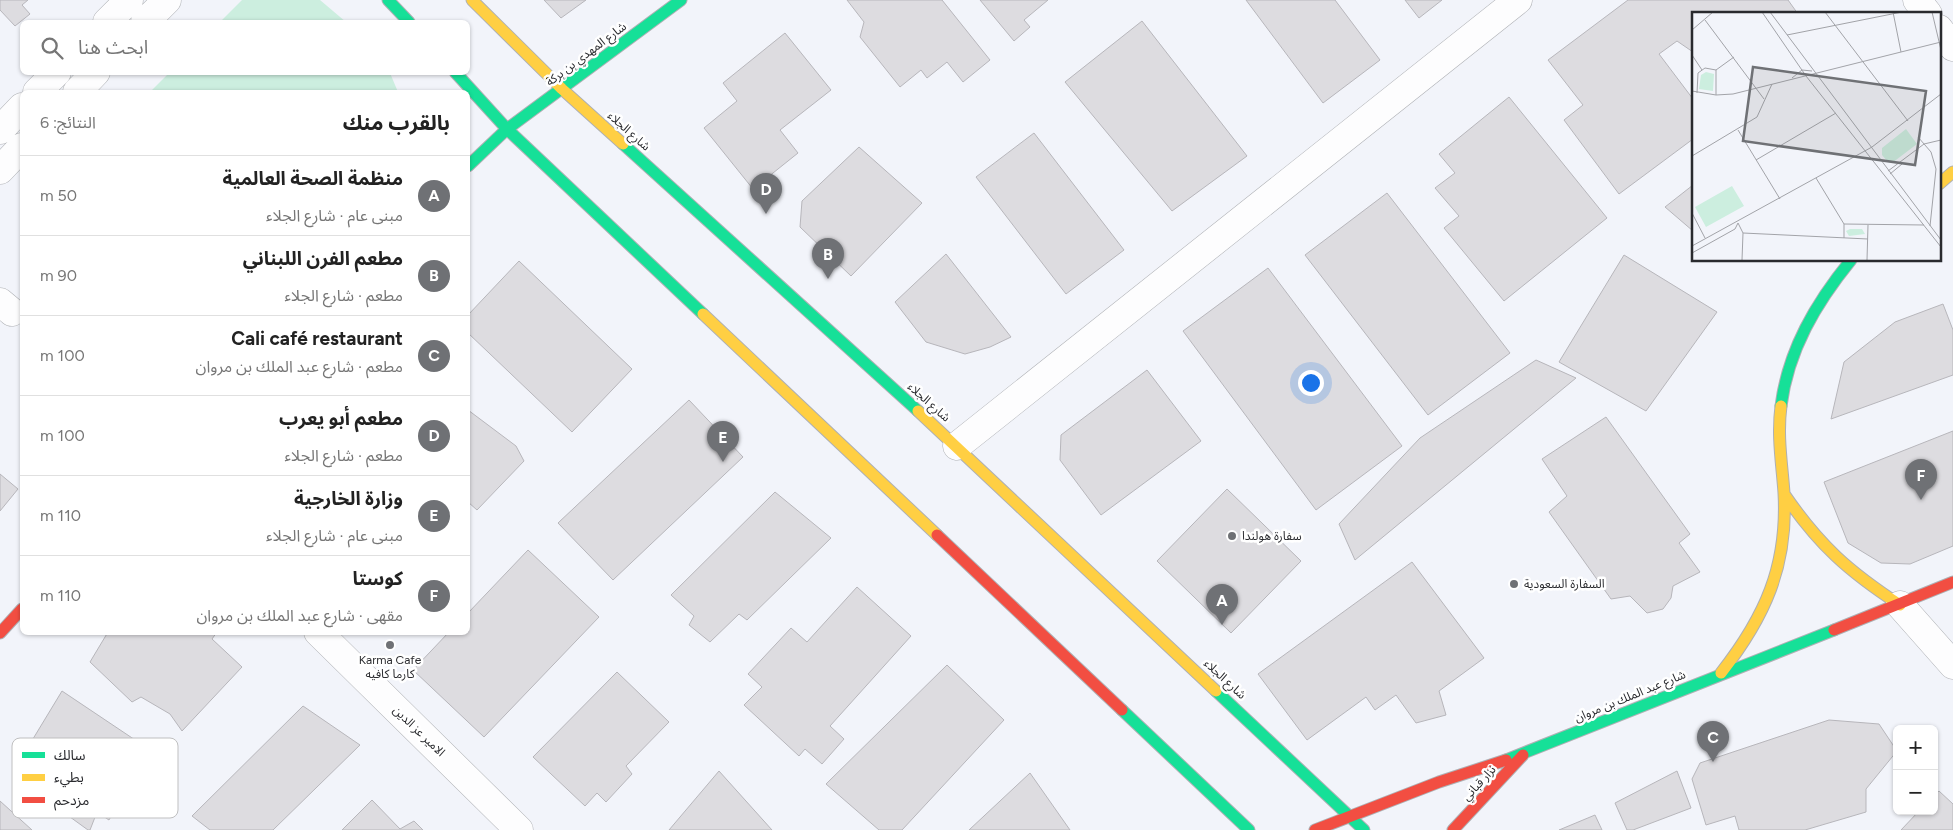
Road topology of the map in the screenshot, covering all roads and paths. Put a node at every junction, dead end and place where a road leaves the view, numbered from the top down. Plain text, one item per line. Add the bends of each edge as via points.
1 (129, 0) edge
2 (168, 0) edge
3 (388, 0) edge
4 (472, 0) edge
5 (681, 0) edge
6 (1518, 0) edge
7 (1917, 0) edge
8 (1926, 12) edge
9 (109, 20) edge
10 (147, 20) edge
11 (407, 20) edge
12 (1940, 30) edge
13 (1953, 48) edge
14 (54, 75) edge
15 (93, 75) edge
16 (458, 75) edge
17 (562, 89) junction
18 (39, 90) edge
19 (78, 90) edge
20 (20, 109) edge
21 (507, 129) junction
22 (0, 130) edge
23 (20, 149) edge
24 (470, 164) edge
25 (0, 170) edge
26 (1953, 172) edge
27 (1940, 183) edge
28 (1850, 261) edge
29 (957, 446) junction
30 (1784, 494) junction
31 (1953, 582) edge
32 (1900, 605) junction
33 (20, 611) edge
34 (0, 633) edge
35 (321, 635) edge
36 (1953, 665) edge
37 (1720, 674) junction
38 (1524, 754) junction
39 (1350, 815) junction
40 (519, 830) edge
41 (1249, 830) edge
42 (1316, 830) edge
43 (1364, 830) edge
44 (1453, 830) edge

1 - 9 street
2 - 10 street
3 - 11 main road
4 - 17 main road, شارع الجلاء
5 - 17 main road, شارع المهدي بن بركة
6 - 29 street
7 - 8 street
12 - 13 street
14 - 18 street
15 - 19 street
16 - 21 main road
17 - 21 main road, شارع المهدي بن بركة
17 - 29 main road, شارع الجلاء
20 - 22 street
21 - 24 main road, شارع المهدي بن بركة
21 - 41 main road
23 - 25 street
26 - 27 main road
28 - 30 main road via 1810,314 1784,383 1779,420
29 - 39 main road, شارع الجلاء
30 - 32 main road via 1834,557
30 - 37 main road via 1785,525 1773,586 1747,640
31 - 32 main road, شارع عبد الملك بن مروان
32 - 36 street
32 - 37 main road, شارع عبد الملك بن مروان
33 - 34 main road
35 - 40 street, الامير عز الدين
37 - 38 main road, شارع عبد الملك بن مروان
38 - 39 main road, شارع عبد الملك بن مروان
38 - 44 main road, نزار قباني
39 - 42 main road, شارع عبد الملك بن مروان
39 - 43 main road, شارع الجلاء

